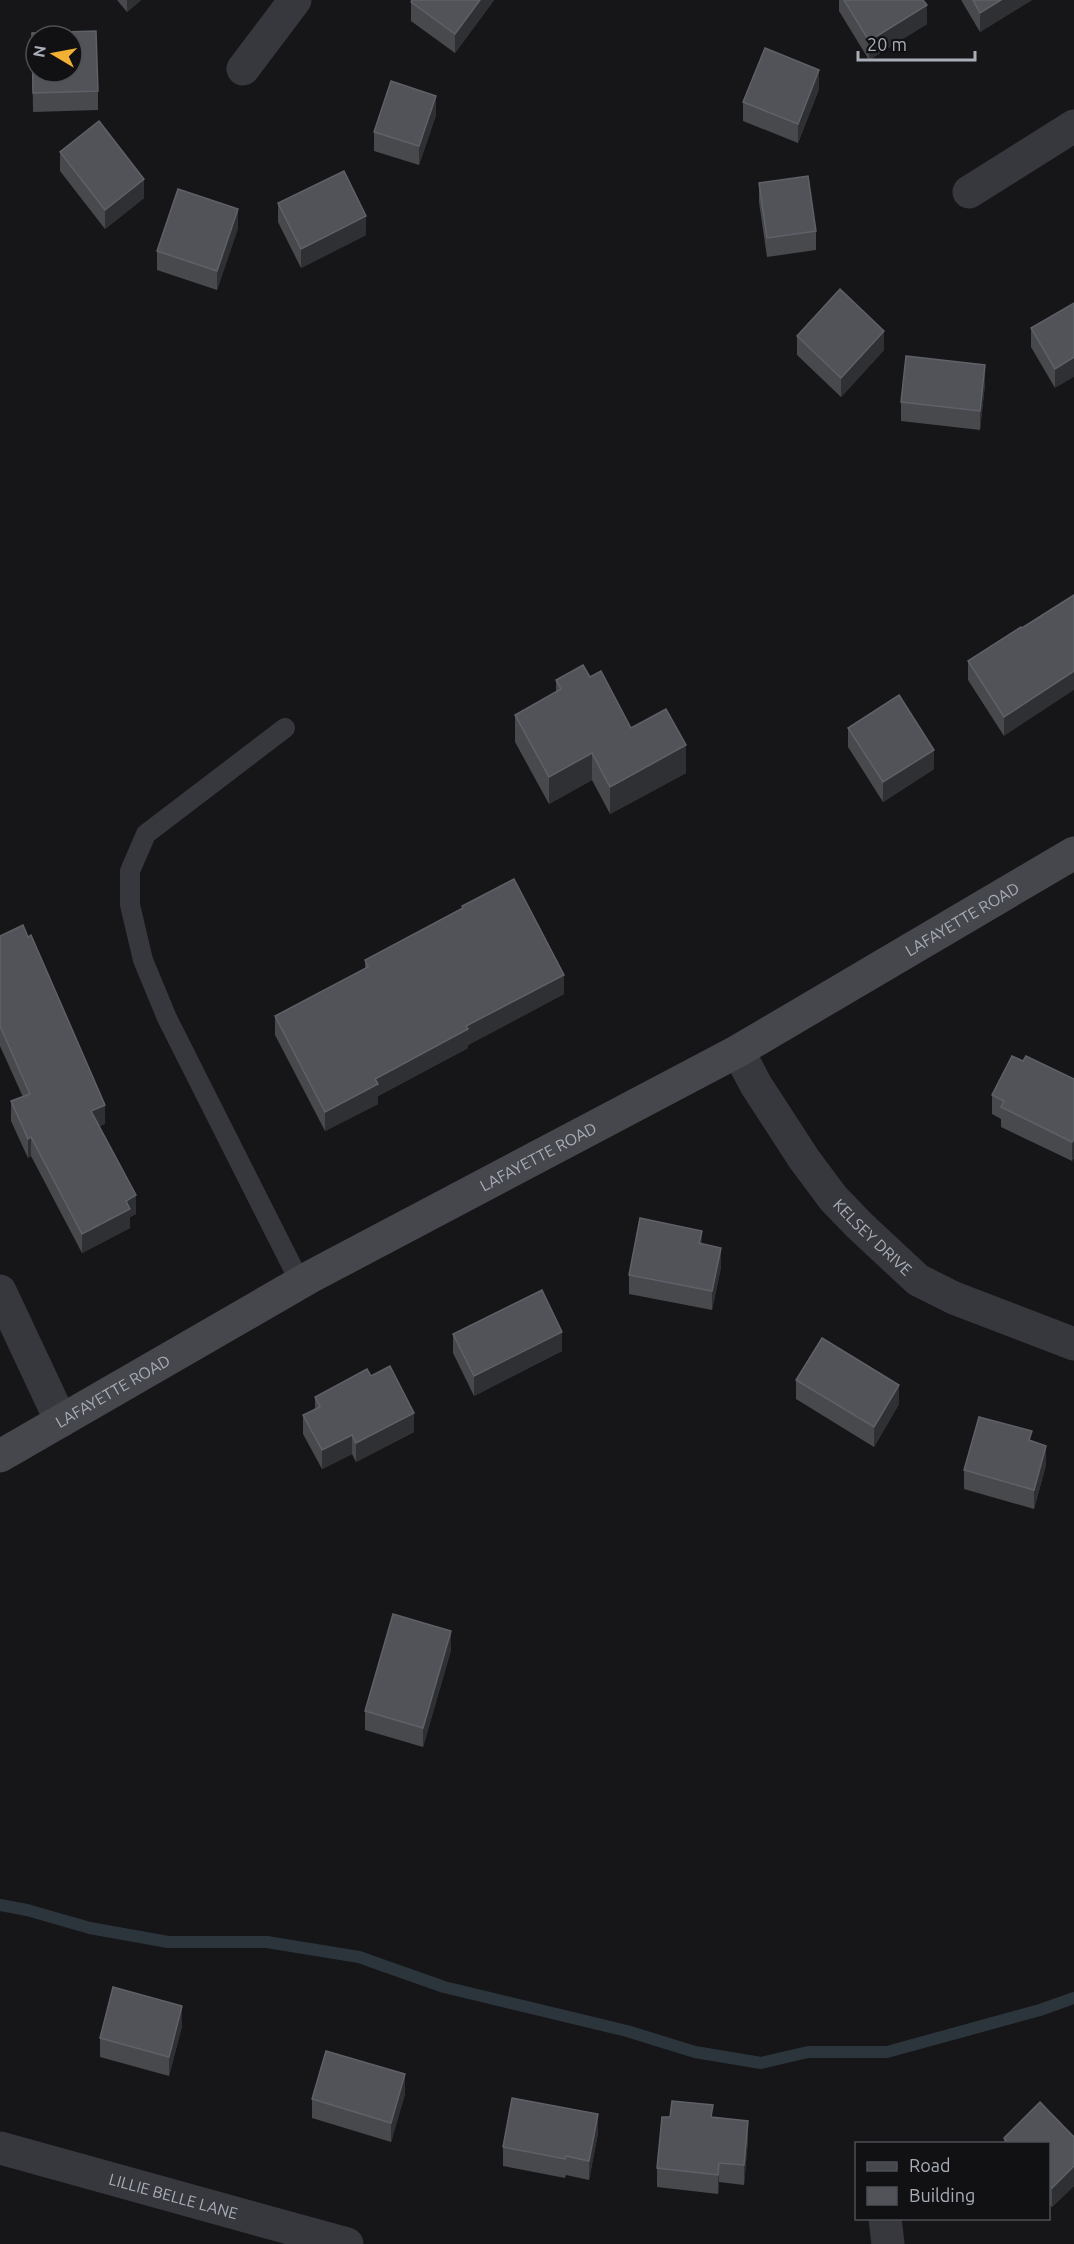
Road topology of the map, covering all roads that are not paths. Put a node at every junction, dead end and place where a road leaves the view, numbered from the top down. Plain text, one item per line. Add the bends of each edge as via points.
1 (295, 0) edge
2 (243, 69) dead end
3 (1074, 126) edge
4 (969, 192) dead end
5 (285, 728) dead end
6 (1074, 853) edge
7 (738, 1051) junction
8 (300, 1282) junction
9 (0, 1291) edge
10 (1074, 1344) edge
11 (61, 1421) junction
12 (0, 1456) edge
13 (0, 2148) edge
14 (885, 2220) edge
15 (347, 2244) edge
16 (888, 2244) edge

1 - 2 street
3 - 4 street
5 - 8 lane via 146,834 130,871 130,905 143,960 167,1018
6 - 7 main road, LAFAYETTE ROAD
7 - 8 main road, LAFAYETTE ROAD
7 - 10 street, KELSEY DRIVE via 756,1085 833,1198 918,1280
8 - 11 main road, LAFAYETTE ROAD
9 - 11 street
11 - 12 main road, LAFAYETTE ROAD
13 - 15 street, LILLIE BELLE LANE
14 - 16 street

